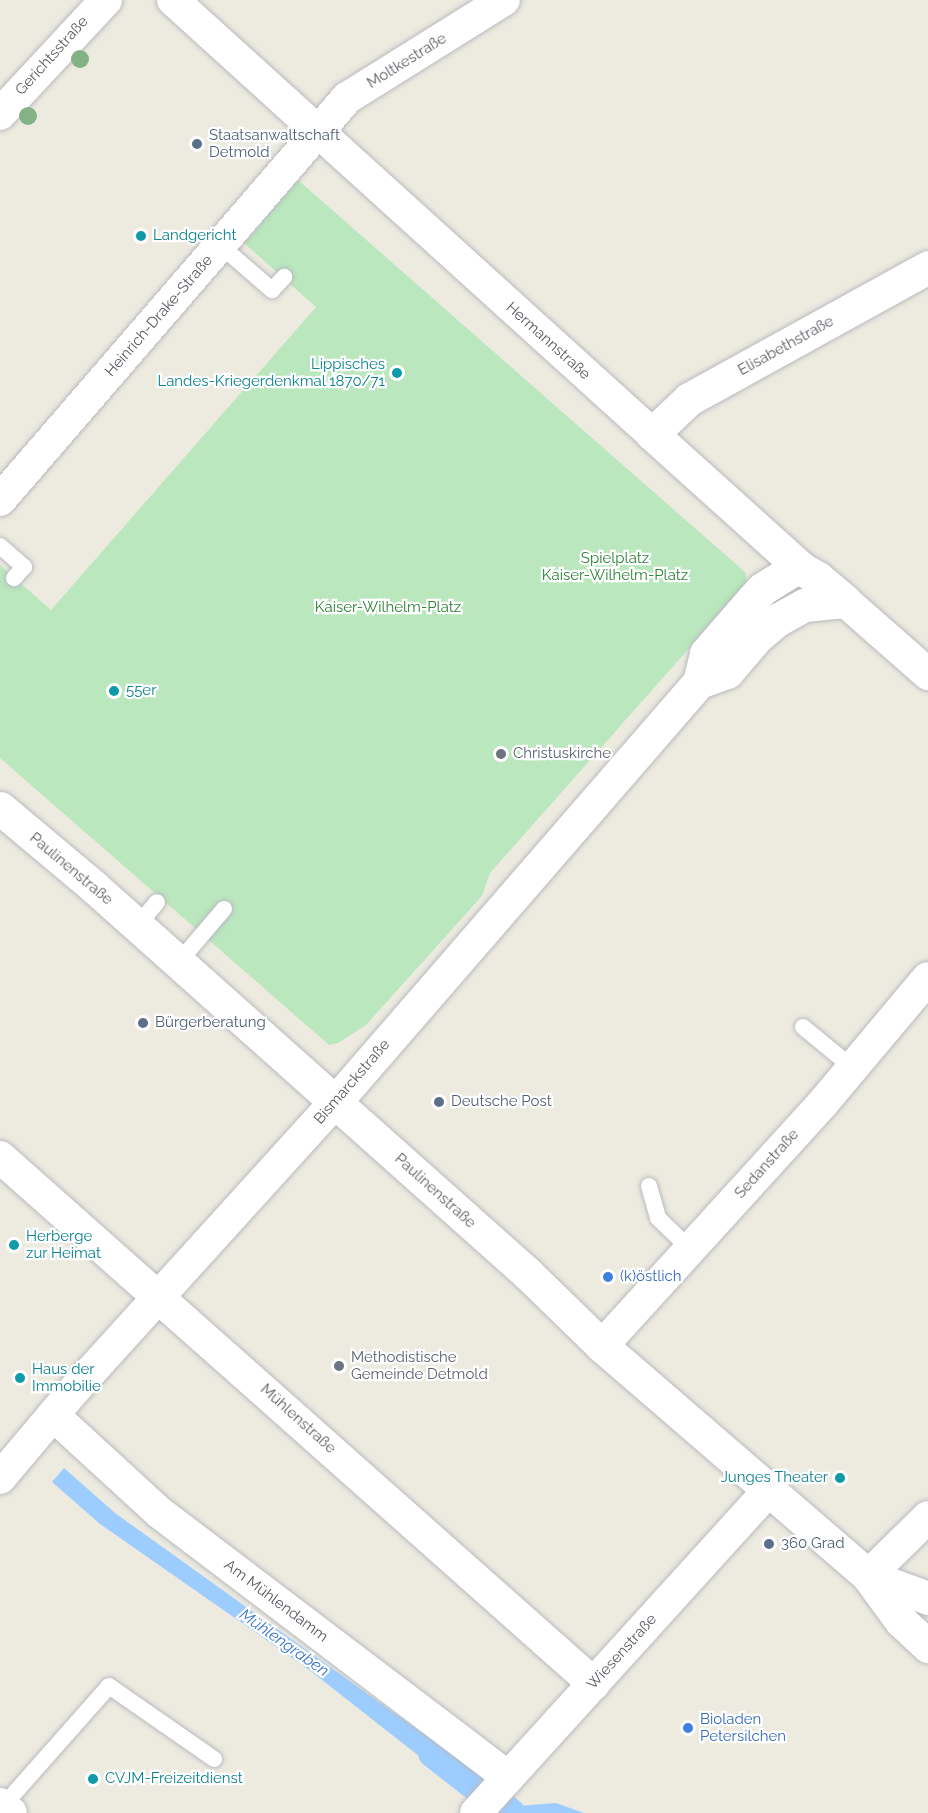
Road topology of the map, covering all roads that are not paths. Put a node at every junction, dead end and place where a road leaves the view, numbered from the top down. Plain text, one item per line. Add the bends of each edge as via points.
1 (106, 0) edge
2 (173, 0) edge
3 (504, 0) edge
4 (0, 114) edge
5 (318, 133) junction
6 (220, 245) junction
7 (928, 267) edge
8 (284, 277) dead end
9 (652, 434) junction
10 (0, 500) edge
11 (0, 546) edge
12 (802, 569) junction
13 (14, 578) dead end
14 (845, 601) junction
15 (928, 674) edge
16 (699, 682) junction
17 (0, 808) edge
18 (224, 909) dead end
19 (178, 963) junction
20 (928, 978) edge
21 (803, 1027) dead end
22 (853, 1068) junction
23 (335, 1102) junction
24 (0, 1157) edge
25 (649, 1186) dead end
26 (690, 1250) junction
27 (160, 1296) junction
28 (602, 1346) junction
29 (53, 1415) junction
30 (0, 1478) edge
31 (768, 1491) junction
32 (928, 1517) edge
33 (868, 1576) junction
34 (928, 1598) edge
35 (928, 1646) edge
36 (594, 1684) junction
37 (214, 1759) dead end
38 (491, 1796) edge
39 (5, 1808) edge

1 - 4 street, Gerichtsstraße
2 - 5 street, Hermannstraße
3 - 5 street, Moltkestraße via 347,98
5 - 6 street, Heinrich-Drake-Straße
5 - 9 street, Hermannstraße
6 - 8 lane via 272,290
6 - 10 street, Heinrich-Drake-Straße
7 - 9 street, Elisabethstraße via 689,399
9 - 12 street, Hermannstraße
11 - 13 lane via 24,567
12 - 14 street, Hermannstraße
12 - 16 street, Bismarckstraße via 792,570 762,589 706,653
14 - 15 street, Hermannstraße
14 - 16 street, Bismarckstraße via 804,605 764,631 727,672
16 - 23 street, Bismarckstraße
17 - 19 street, Paulinenstraße via 147,914
18 - 19 lane
19 - 23 street, Paulinenstraße
20 - 22 street, Sedanstraße
21 - 22 lane
22 - 26 street, Sedanstraße
23 - 27 street, Bismarckstraße
23 - 28 street, Paulinenstraße via 527,1273
24 - 27 street, Mühlenstraße
25 - 26 lane via 658,1218
26 - 28 street, Sedanstraße
27 - 29 street, Bismarckstraße
27 - 36 street, Mühlenstraße
28 - 31 street, Paulinenstraße
29 - 30 street, Bismarckstraße
29 - 38 street, Am Mühlendamm via 160,1513
31 - 33 street, Paulinenstraße
31 - 36 street, Wiesenstraße
32 - 33 street
33 - 34 street, Paulinenstraße
33 - 35 street, Paulinenstraße via 901,1621
36 - 38 street, Wiesenstraße
37 - 39 lane via 109,1686

